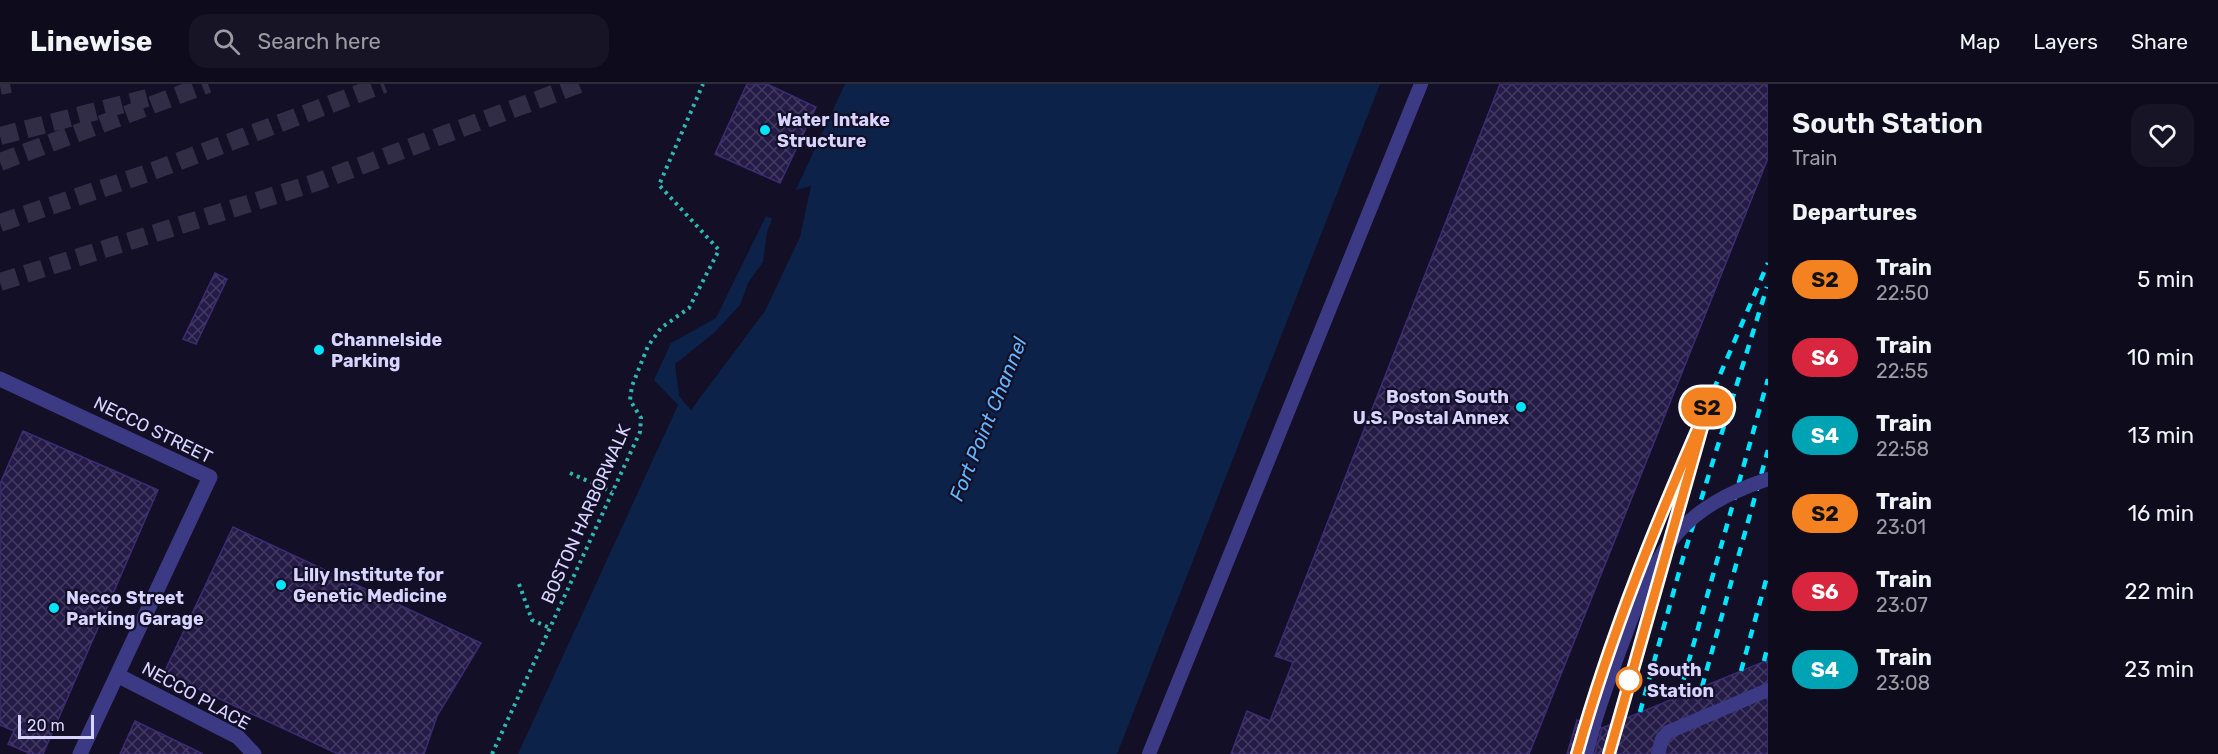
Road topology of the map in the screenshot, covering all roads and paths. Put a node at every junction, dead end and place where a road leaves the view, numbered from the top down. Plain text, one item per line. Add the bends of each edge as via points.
1 (703, 84) edge
2 (1420, 84) edge
3 (0, 379) edge
4 (570, 473) dead end
5 (1768, 479) edge
6 (612, 492) junction
7 (519, 584) dead end
8 (550, 628) junction
9 (117, 675) junction
10 (1768, 690) edge
11 (80, 754) edge
12 (254, 754) edge
13 (492, 754) edge
14 (1149, 754) edge
15 (1586, 754) edge
16 (1658, 754) edge

1 - 6 path, BOSTON HARBORWALK via 659,185 719,249 689,308 661,328 648,346 630,400 641,418 640,432
2 - 14 lane
3 - 9 street, NECCO STREET via 210,477
4 - 6 path
5 - 15 lane, bridge via 1705,508 1663,549 1638,602
6 - 8 path, BOSTON HARBORWALK
7 - 8 path via 532,620
8 - 13 path, BOSTON HARBORWALK
9 - 11 street, NECCO STREET
9 - 12 street, NECCO PLACE via 238,737
10 - 16 lane via 1668,732

